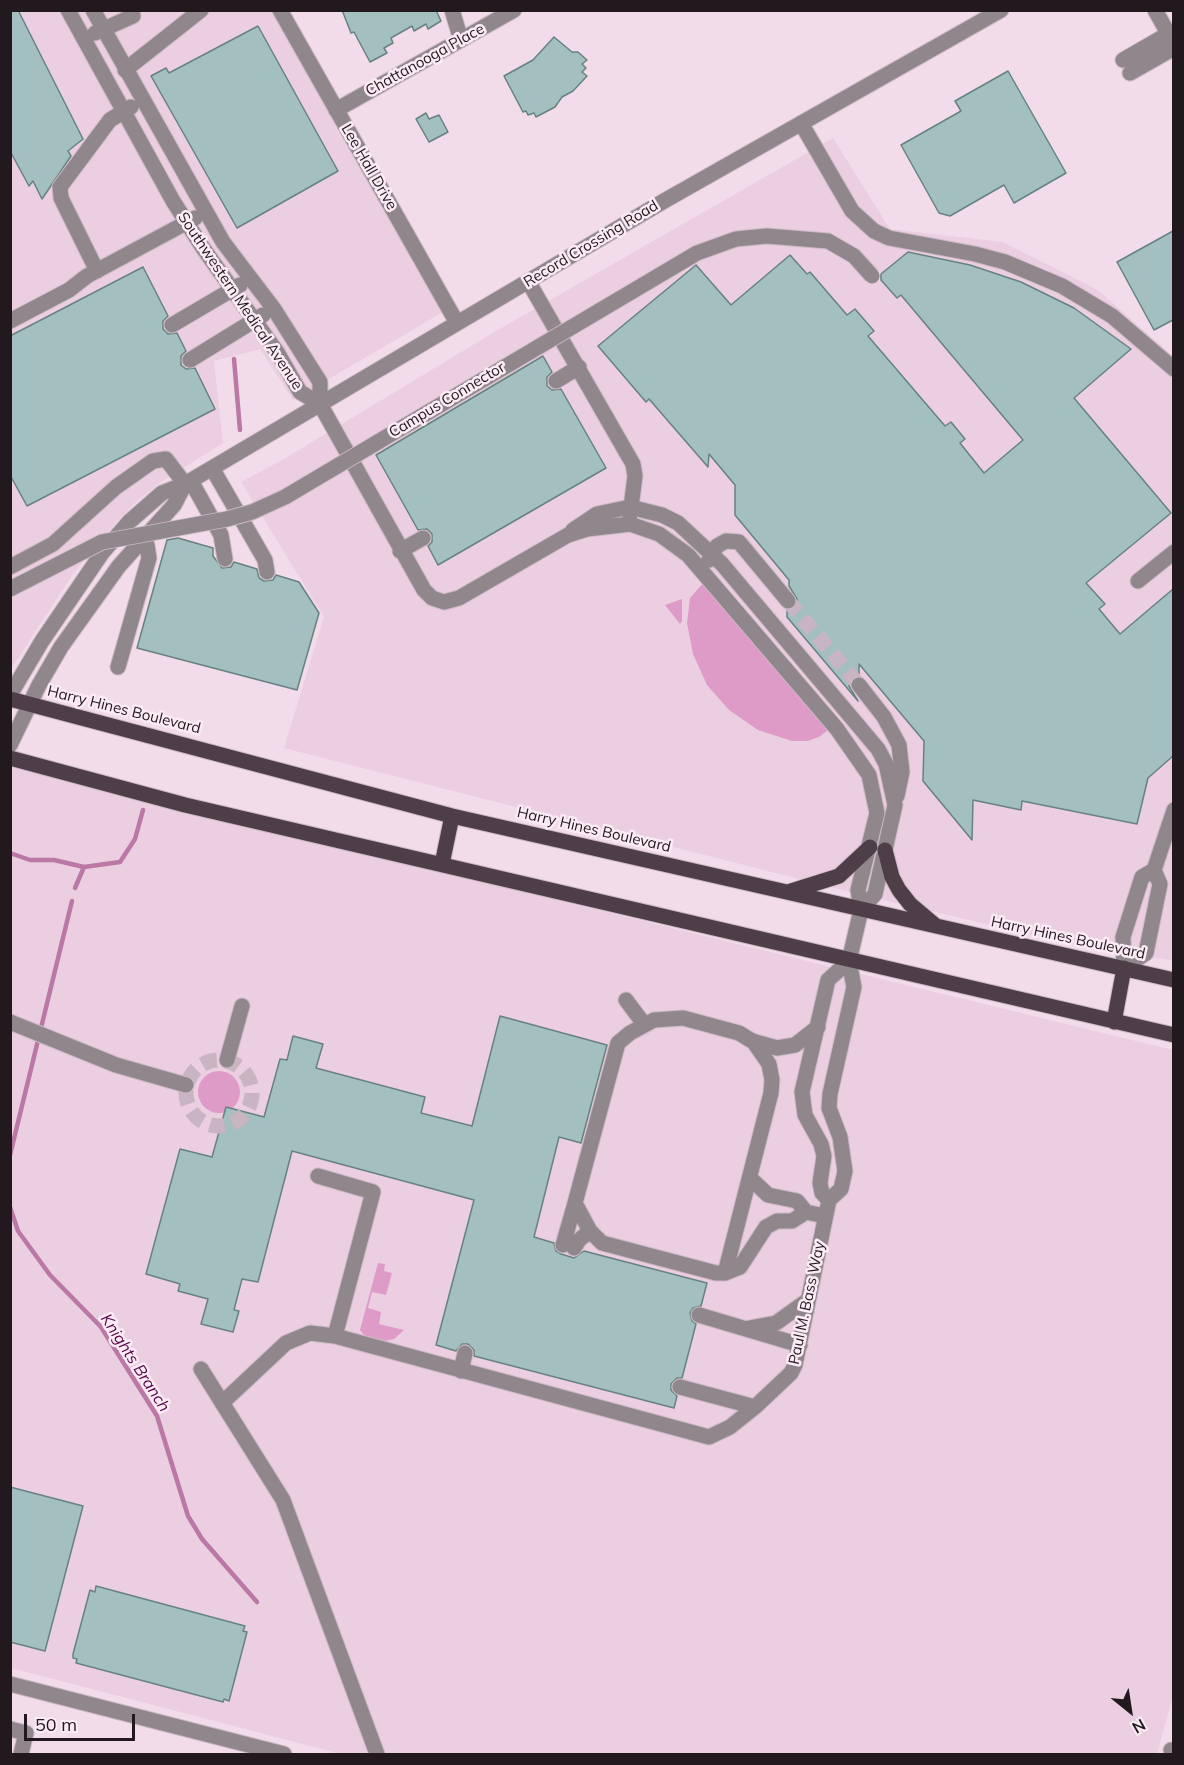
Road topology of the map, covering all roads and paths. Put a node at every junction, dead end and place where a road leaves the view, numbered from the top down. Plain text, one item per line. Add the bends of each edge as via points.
1 (68, 10) edge
2 (93, 10) edge
3 (131, 10) edge
4 (201, 10) edge
5 (279, 10) edge
6 (452, 10) edge
7 (514, 10) edge
8 (1001, 10) edge
9 (1155, 10) edge
10 (489, 16) edge
11 (103, 29) junction
12 (84, 38) junction
13 (461, 40) junction
14 (1172, 42) edge
15 (1127, 67) dead end
16 (125, 70) junction
17 (142, 101) junction
18 (336, 110) junction
19 (124, 111) junction
20 (801, 123) junction
21 (206, 212) junction
22 (186, 222) junction
23 (97, 271) junction
24 (872, 276) dead end
25 (250, 279) junction
26 (528, 281) junction
27 (231, 290) junction
28 (274, 309) junction
29 (10, 321) edge
30 (255, 321) junction
31 (457, 323) junction
32 (172, 324) dead end
33 (190, 360) dead end
34 (579, 367) junction
35 (1173, 369) edge
36 (556, 381) dead end
37 (320, 404) junction
38 (212, 468) junction
39 (188, 482) junction
40 (630, 507) junction
41 (630, 524) junction
42 (568, 535) junction
43 (423, 538) dead end
44 (141, 539) junction
45 (400, 551) junction
46 (1173, 552) edge
47 (712, 553) junction
48 (225, 559) dead end
49 (10, 567) edge
50 (267, 572) dead end
51 (703, 573) junction
52 (1138, 581) dead end
53 (10, 589) edge
54 (788, 601) tunnel mouth
55 (117, 667) dead end
56 (859, 685) tunnel mouth
57 (10, 697) edge
58 (29, 704) junction
59 (10, 745) edge
60 (10, 758) edge
61 (895, 805) junction
62 (1173, 810) edge
63 (452, 816) junction
64 (870, 846) junction
65 (885, 850) junction
66 (442, 864) junction
67 (1154, 870) junction
68 (785, 893) junction
69 (861, 910) junction
70 (939, 928) junction
71 (849, 961) junction
72 (1124, 968) junction
73 (1173, 980) edge
74 (626, 1000) dead end
75 (242, 1006) dead end
76 (10, 1022) edge
77 (1114, 1022) junction
78 (644, 1024) junction
79 (818, 1027) junction
80 (1173, 1035) edge
81 (752, 1041) junction
82 (227, 1060) dead end
83 (186, 1084) dead end
84 (318, 1176) dead end
85 (750, 1178) junction
86 (829, 1200) junction
87 (575, 1203) junction
88 (806, 1212) junction
89 (825, 1216) junction
90 (590, 1231) junction
91 (725, 1273) junction
92 (808, 1300) junction
93 (699, 1315) dead end
94 (749, 1328) junction
95 (335, 1336) junction
96 (800, 1344) junction
97 (465, 1353) dead end
98 (201, 1369) dead end
99 (461, 1371) junction
100 (680, 1387) dead end
101 (222, 1403) junction
102 (755, 1407) junction
103 (10, 1684) edge
104 (10, 1729) edge
105 (21, 1755) edge
106 (284, 1755) edge
107 (377, 1755) edge

1 - 12 street, Southwestern Medical Avenue
2 - 11 street, Southwestern Medical Avenue
3 - 11 street via 133,16
4 - 16 street
5 - 18 street, Lee Hall Drive
6 - 13 street
7 - 10 street, Chattanooga Place
8 - 20 street, Record Crossing Road
9 - 14 street
10 - 13 street, Chattanooga Place
11 - 12 street
11 - 16 street, Southwestern Medical Avenue
12 - 19 street, Southwestern Medical Avenue
13 - 18 street, Chattanooga Place
14 - 15 street
16 - 17 street, Southwestern Medical Avenue
17 - 19 street
17 - 21 street, Southwestern Medical Avenue
18 - 31 street, Lee Hall Drive
19 - 22 street, Southwestern Medical Avenue
19 - 23 street via 110,120 60,188 61,198
20 - 26 street, Record Crossing Road
20 - 35 street via 861,221 890,238 959,256 1005,262 1062,286 1112,316
21 - 22 street
21 - 25 street, Southwestern Medical Avenue
22 - 23 street
22 - 27 street, Southwestern Medical Avenue
23 - 29 street
24 - 53 street, Campus Connector, bridge via 854,256 828,241 768,236 736,240 697,253 285,497 227,519 102,542
25 - 27 street
25 - 28 street, Southwestern Medical Avenue
26 - 31 street, Record Crossing Road
26 - 34 street
27 - 30 street, Southwestern Medical Avenue
27 - 32 street
28 - 30 street
28 - 37 street, Southwestern Medical Avenue via 320,382
30 - 33 street
30 - 37 street, Southwestern Medical Avenue via 300,392
31 - 37 street, Record Crossing Road
34 - 36 street
34 - 40 street via 633,464
37 - 38 street, Record Crossing Road
37 - 45 street
38 - 39 street, Record Crossing Road
38 - 50 street via 265,560
39 - 44 street, Record Crossing Road via 174,505
39 - 48 street via 221,536
39 - 49 street via 166,459 153,461 116,487 53,544
39 - 57 street, Record Crossing Road via 162,493 102,553 42,641
40 - 41 street
40 - 42 street via 597,514
40 - 47 street via 662,515
41 - 42 street
41 - 51 street via 673,542
42 - 45 street via 459,598 444,602 424,590
43 - 45 street
44 - 55 street via 147,545 149,558
44 - 58 street, Record Crossing Road via 84,613
46 - 52 street
47 - 51 street
47 - 54 street via 726,541 739,542
47 - 61 street via 878,749 889,771
51 - 64 street via 865,767 878,813
56 - 61 street via 884,717 899,745 902,772
57 - 58 main road, Harry Hines Boulevard
58 - 59 street, Record Crossing Road
58 - 63 main road, Harry Hines Boulevard
60 - 66 main road via 184,805
61 - 65 street
62 - 67 street
63 - 66 main road
63 - 68 main road, Harry Hines Boulevard
64 - 68 main road via 839,876
64 - 69 street via 858,890
65 - 69 street via 875,894
65 - 70 main road via 899,890
66 - 71 main road
67 - 72 street via 1142,877 1126,927 1121,944
67 - 72 street via 1160,884 1146,953
68 - 69 main road, Harry Hines Boulevard
69 - 70 main road, Harry Hines Boulevard
69 - 71 street
70 - 72 main road, Harry Hines Boulevard
71 - 77 main road
71 - 79 street, Paul M. Bass Way via 828,980
71 - 86 street, Paul M. Bass Way via 854,987 829,1108 840,1137 845,1171 841,1189
72 - 73 main road, Harry Hines Boulevard
72 - 77 main road
74 - 78 street
75 - 82 street
76 - 83 street via 116,1065
77 - 80 main road
78 - 81 street via 668,1017 683,1018 739,1033
78 - 87 street via 618,1043
79 - 81 street via 806,1039 786,1047
79 - 86 street, Paul M. Bass Way via 802,1104 821,1144 824,1156 820,1183
81 - 85 street via 766,1058 772,1080
84 - 95 street via 373,1191
85 - 88 street via 768,1195 797,1202
85 - 91 street
86 - 89 street, Paul M. Bass Way
87 - 90 street
87 - 90 street via 569,1247
88 - 89 street
88 - 91 street via 792,1221 777,1221 766,1227 740,1267
89 - 92 street, Paul M. Bass Way
90 - 91 street via 602,1243
92 - 94 street via 776,1323
92 - 96 street, Paul M. Bass Way
93 - 94 street
94 - 96 street via 761,1335
95 - 99 street
95 - 101 street via 310,1333 286,1343
96 - 102 street, Paul M. Bass Way via 790,1373
97 - 99 street
98 - 101 street
99 - 102 street, Paul M. Bass Way via 709,1437 730,1427
100 - 102 street
101 - 107 street via 283,1500
103 - 106 street
104 - 105 street via 26,1733

